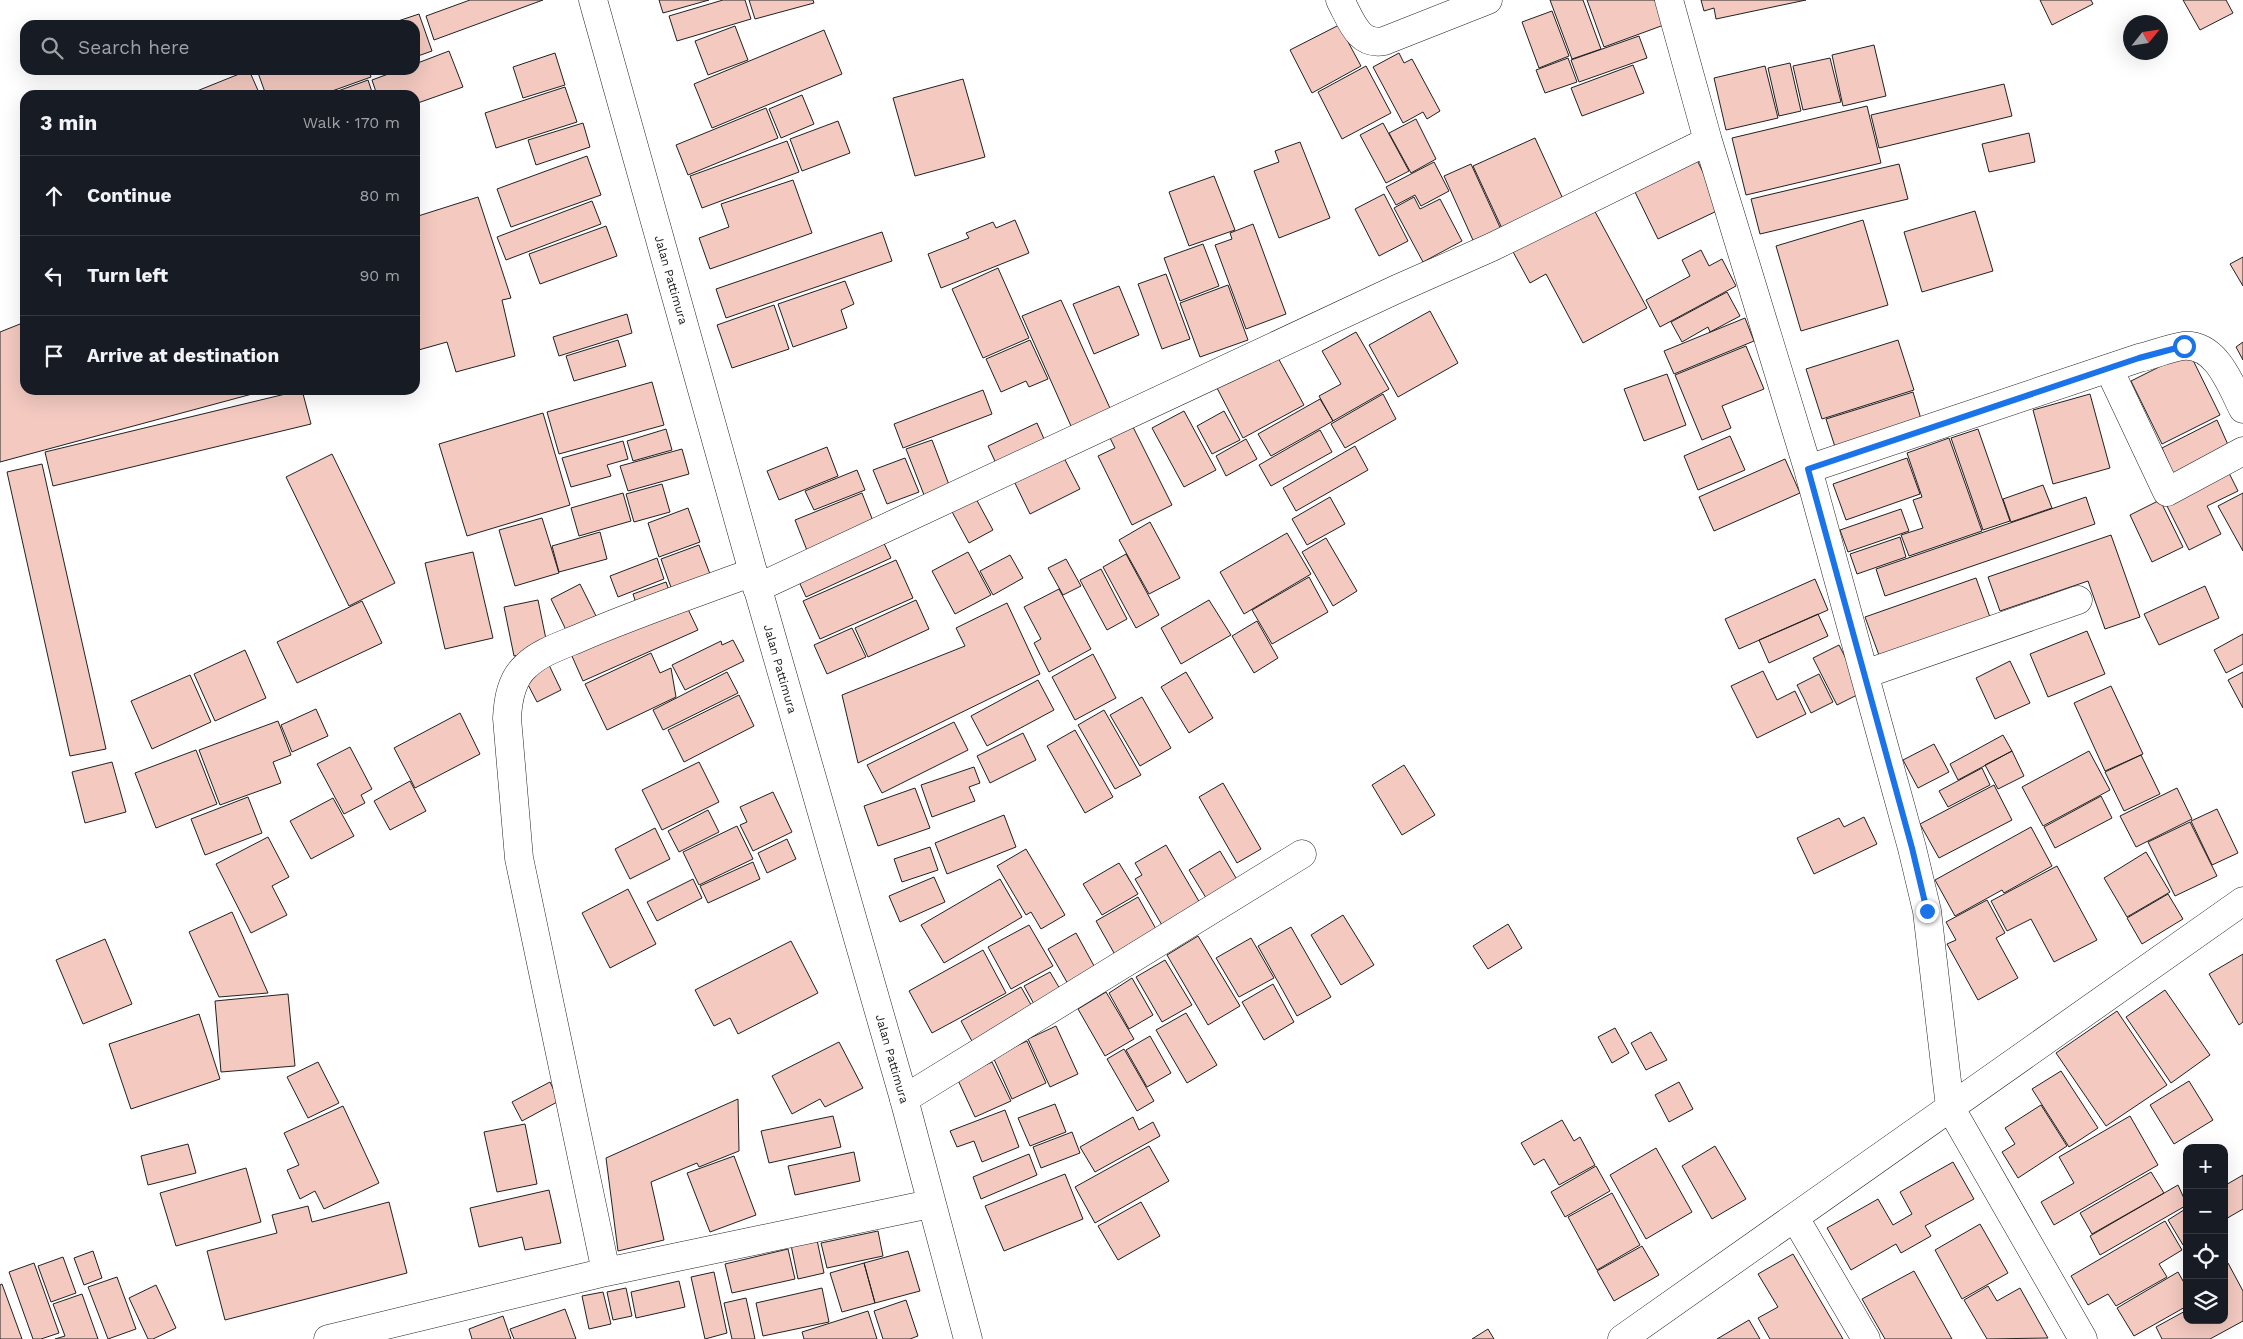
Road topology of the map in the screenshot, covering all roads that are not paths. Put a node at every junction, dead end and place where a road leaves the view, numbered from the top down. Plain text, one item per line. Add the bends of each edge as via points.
1 (593, 0) edge
2 (1340, 0) edge
3 (1488, 0) edge
4 (1669, 0) edge
5 (1708, 141) junction
6 (2109, 369) junction
7 (2243, 409) edge
8 (2243, 451) edge
9 (1808, 469) junction
10 (755, 580) junction
11 (2078, 600) dead end
12 (1865, 674) junction
13 (1302, 854) dead end
14 (2243, 901) edge
15 (904, 1099) junction
16 (1950, 1107) junction
17 (930, 1204) junction
18 (1795, 1218) junction
19 (606, 1272) junction
20 (328, 1339) edge
21 (968, 1339) edge
22 (1622, 1339) edge
23 (1866, 1339) edge
24 (2083, 1339) edge

1 - 10 main road, Jalan Pattimura
2 - 3 main road via 1356,32 1375,43
4 - 5 main road
5 - 9 main road
5 - 10 main road via 1492,247
6 - 7 main road via 2184,346 2197,348 2217,362
6 - 8 main road via 2167,492
6 - 9 main road
9 - 12 main road
10 - 15 main road, Jalan Pattimura
10 - 19 main road via 596,630 539,656 525,666 508,697 506,718 520,858
11 - 12 main road
12 - 16 main road via 1927,911
13 - 15 main road
14 - 16 main road
15 - 17 main road, Jalan Pattimura
16 - 18 main road
16 - 24 main road
17 - 19 main road
17 - 21 main road, Jalan Pattimura
18 - 22 main road
18 - 23 main road
19 - 20 main road

